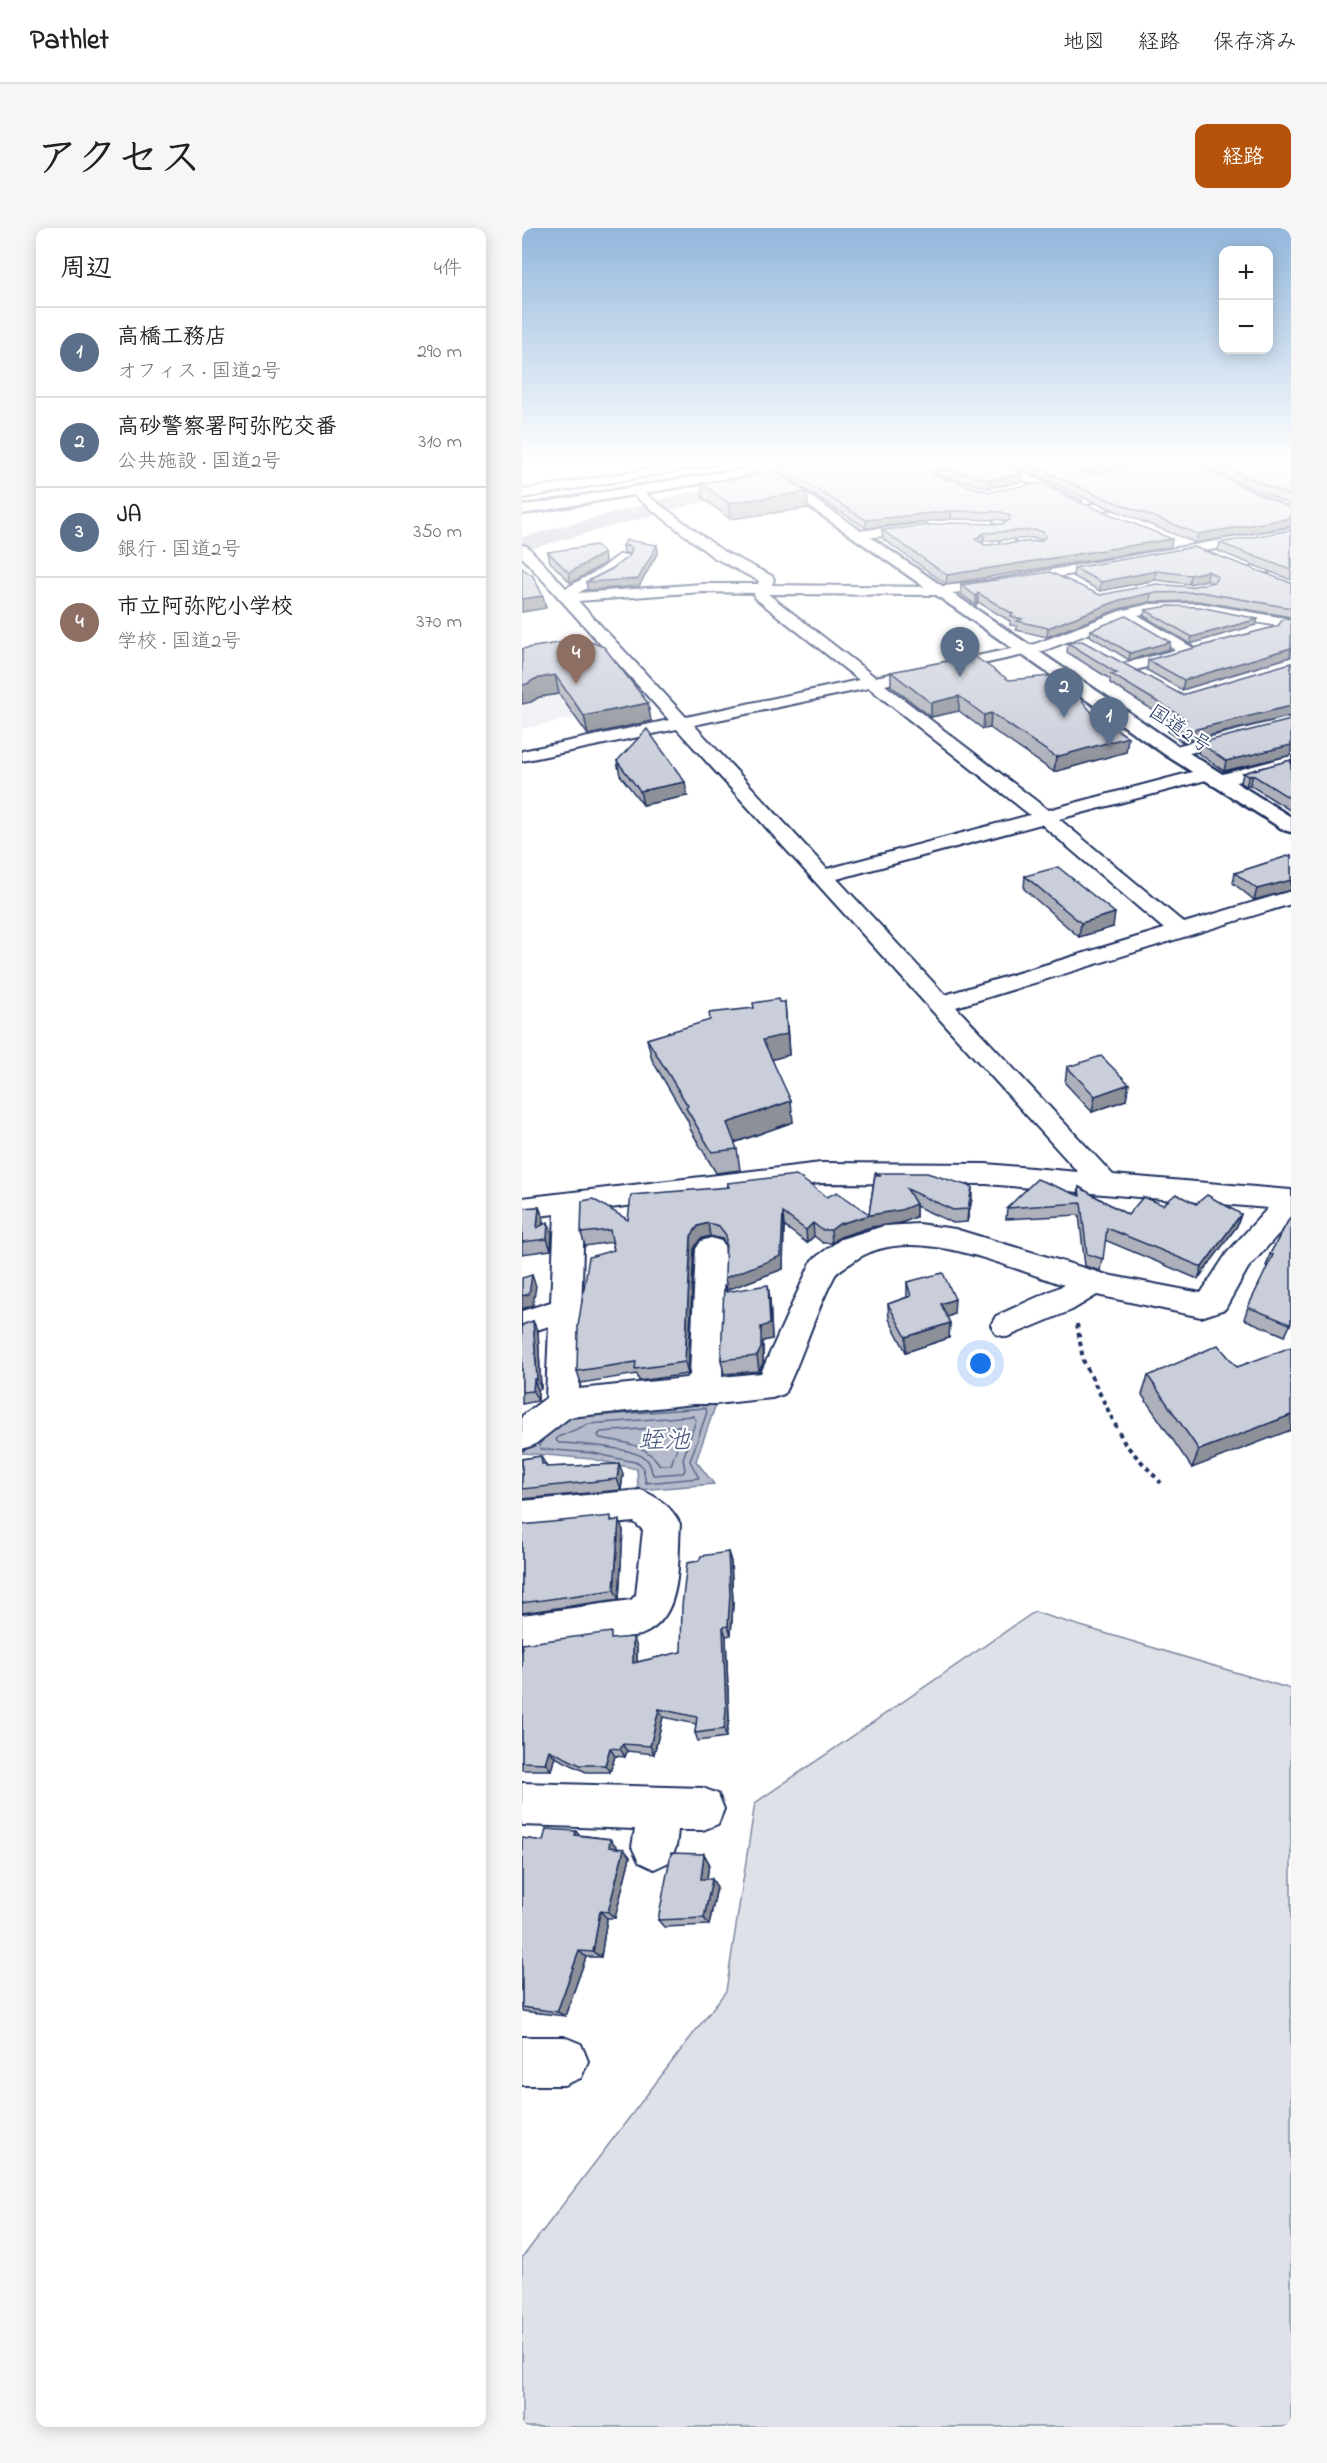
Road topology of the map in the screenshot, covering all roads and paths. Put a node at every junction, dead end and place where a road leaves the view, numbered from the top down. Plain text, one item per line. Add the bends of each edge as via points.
1 (535, 564) edge
2 (617, 564) edge
3 (737, 564) edge
4 (897, 564) edge
5 (1115, 564) edge
6 (1287, 564) edge
7 (1053, 574) junction
8 (1276, 581) edge
9 (1071, 584) edge
10 (761, 591) junction
11 (937, 591) junction
12 (564, 596) junction
13 (1125, 614) junction
14 (1283, 622) edge
15 (1250, 635) edge
16 (1076, 637) junction
17 (1209, 646) edge
18 (1093, 647) edge
19 (1026, 650) junction
20 (1189, 652) junction
21 (1111, 657) edge
22 (1128, 667) junction
23 (1145, 677) edge
24 (873, 682) junction
25 (1291, 722) edge
26 (682, 723) junction
27 (1174, 752) junction
28 (522, 756) edge
29 (1291, 761) edge
30 (1212, 777) junction
31 (1044, 817) junction
32 (1289, 824) edge
33 (824, 876) junction
34 (1291, 897) edge
35 (1179, 930) junction
36 (940, 1004) junction
37 (1104, 1183) junction
38 (1291, 1201) edge
39 (570, 1203) junction
40 (522, 1208) edge
41 (711, 1249) dead end
42 (1083, 1290) junction
43 (566, 1308) junction
44 (522, 1323) edge
45 (1007, 1325) dead end
46 (693, 1391) junction
47 (562, 1404) junction
48 (522, 1435) edge
49 (1161, 1483) dead end
50 (522, 1517) edge
51 (522, 1633) edge
52 (522, 1804) edge
53 (703, 1809) dead end

1 - 12 street
2 - 12 street
3 - 10 street via 767,579
4 - 11 main road, 国道2号
5 - 7 street
6 - 8 street via 1249,569
7 - 9 street
7 - 11 street
10 - 11 street
10 - 12 street via 702,588
10 - 24 street via 760,595
11 - 19 main road, 国道2号
12 - 26 street
13 - 14 street via 1192,605
13 - 16 street
13 - 20 street
14 - 15 street
16 - 18 street
16 - 19 street
17 - 20 street
19 - 24 street
19 - 27 main road, 国道2号
20 - 22 street
21 - 22 street
22 - 23 street
24 - 26 street
24 - 31 street
25 - 27 street
26 - 28 street
26 - 33 street
27 - 30 main road, 国道2号
29 - 30 street
30 - 31 street
30 - 32 main road, 国道2号
31 - 33 street
31 - 35 street
33 - 36 street
34 - 35 street
35 - 36 street
36 - 37 street
37 - 38 street
37 - 39 street via 986,1174 821,1173
38 - 42 street via 1254,1240 1214,1301 1201,1305
39 - 40 street
39 - 43 street
41 - 46 street via 706,1382
42 - 45 street
42 - 46 street via 970,1242 918,1236 882,1237 837,1253 823,1268 772,1385
42 - 49 path via 1083,1360 1125,1444
43 - 44 street
43 - 47 street
46 - 47 street
47 - 48 street
50 - 51 street via 641,1506 662,1524 654,1603 641,1617
52 - 53 street via 657,1828

